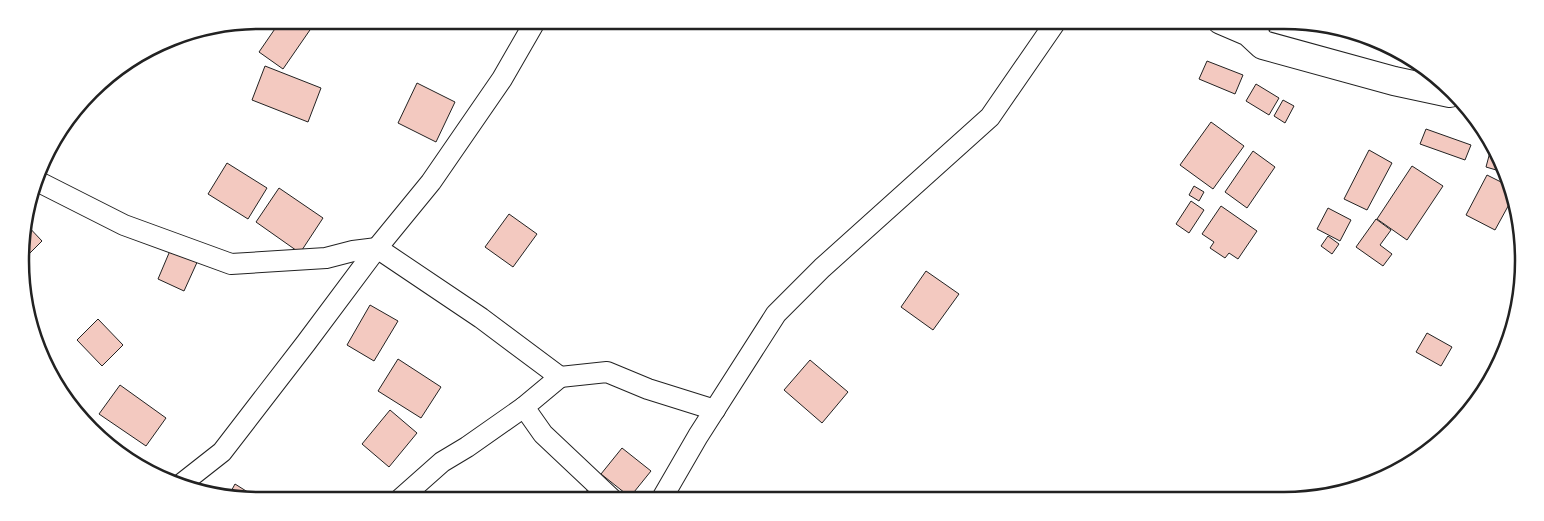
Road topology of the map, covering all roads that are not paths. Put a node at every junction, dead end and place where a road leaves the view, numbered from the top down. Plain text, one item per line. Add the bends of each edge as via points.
1 (531, 29) edge
2 (1051, 29) edge
3 (1259, 29) edge
4 (1441, 91) edge
5 (42, 183) edge
6 (377, 248) junction
7 (560, 377) junction
8 (524, 407) junction
9 (715, 410) junction
10 (186, 480) edge
11 (408, 492) edge
12 (604, 492) edge
13 (666, 492) edge

1 - 6 street via 502,79 442,166
2 - 9 street via 990,117 822,268 776,314
3 - 4 main road via 1263,45
5 - 6 street via 124,225 231,264 326,258
6 - 7 street via 481,318
6 - 10 street via 222,452
7 - 8 street
7 - 9 street via 607,372
8 - 11 street via 442,462
8 - 12 street via 543,434
9 - 13 street

